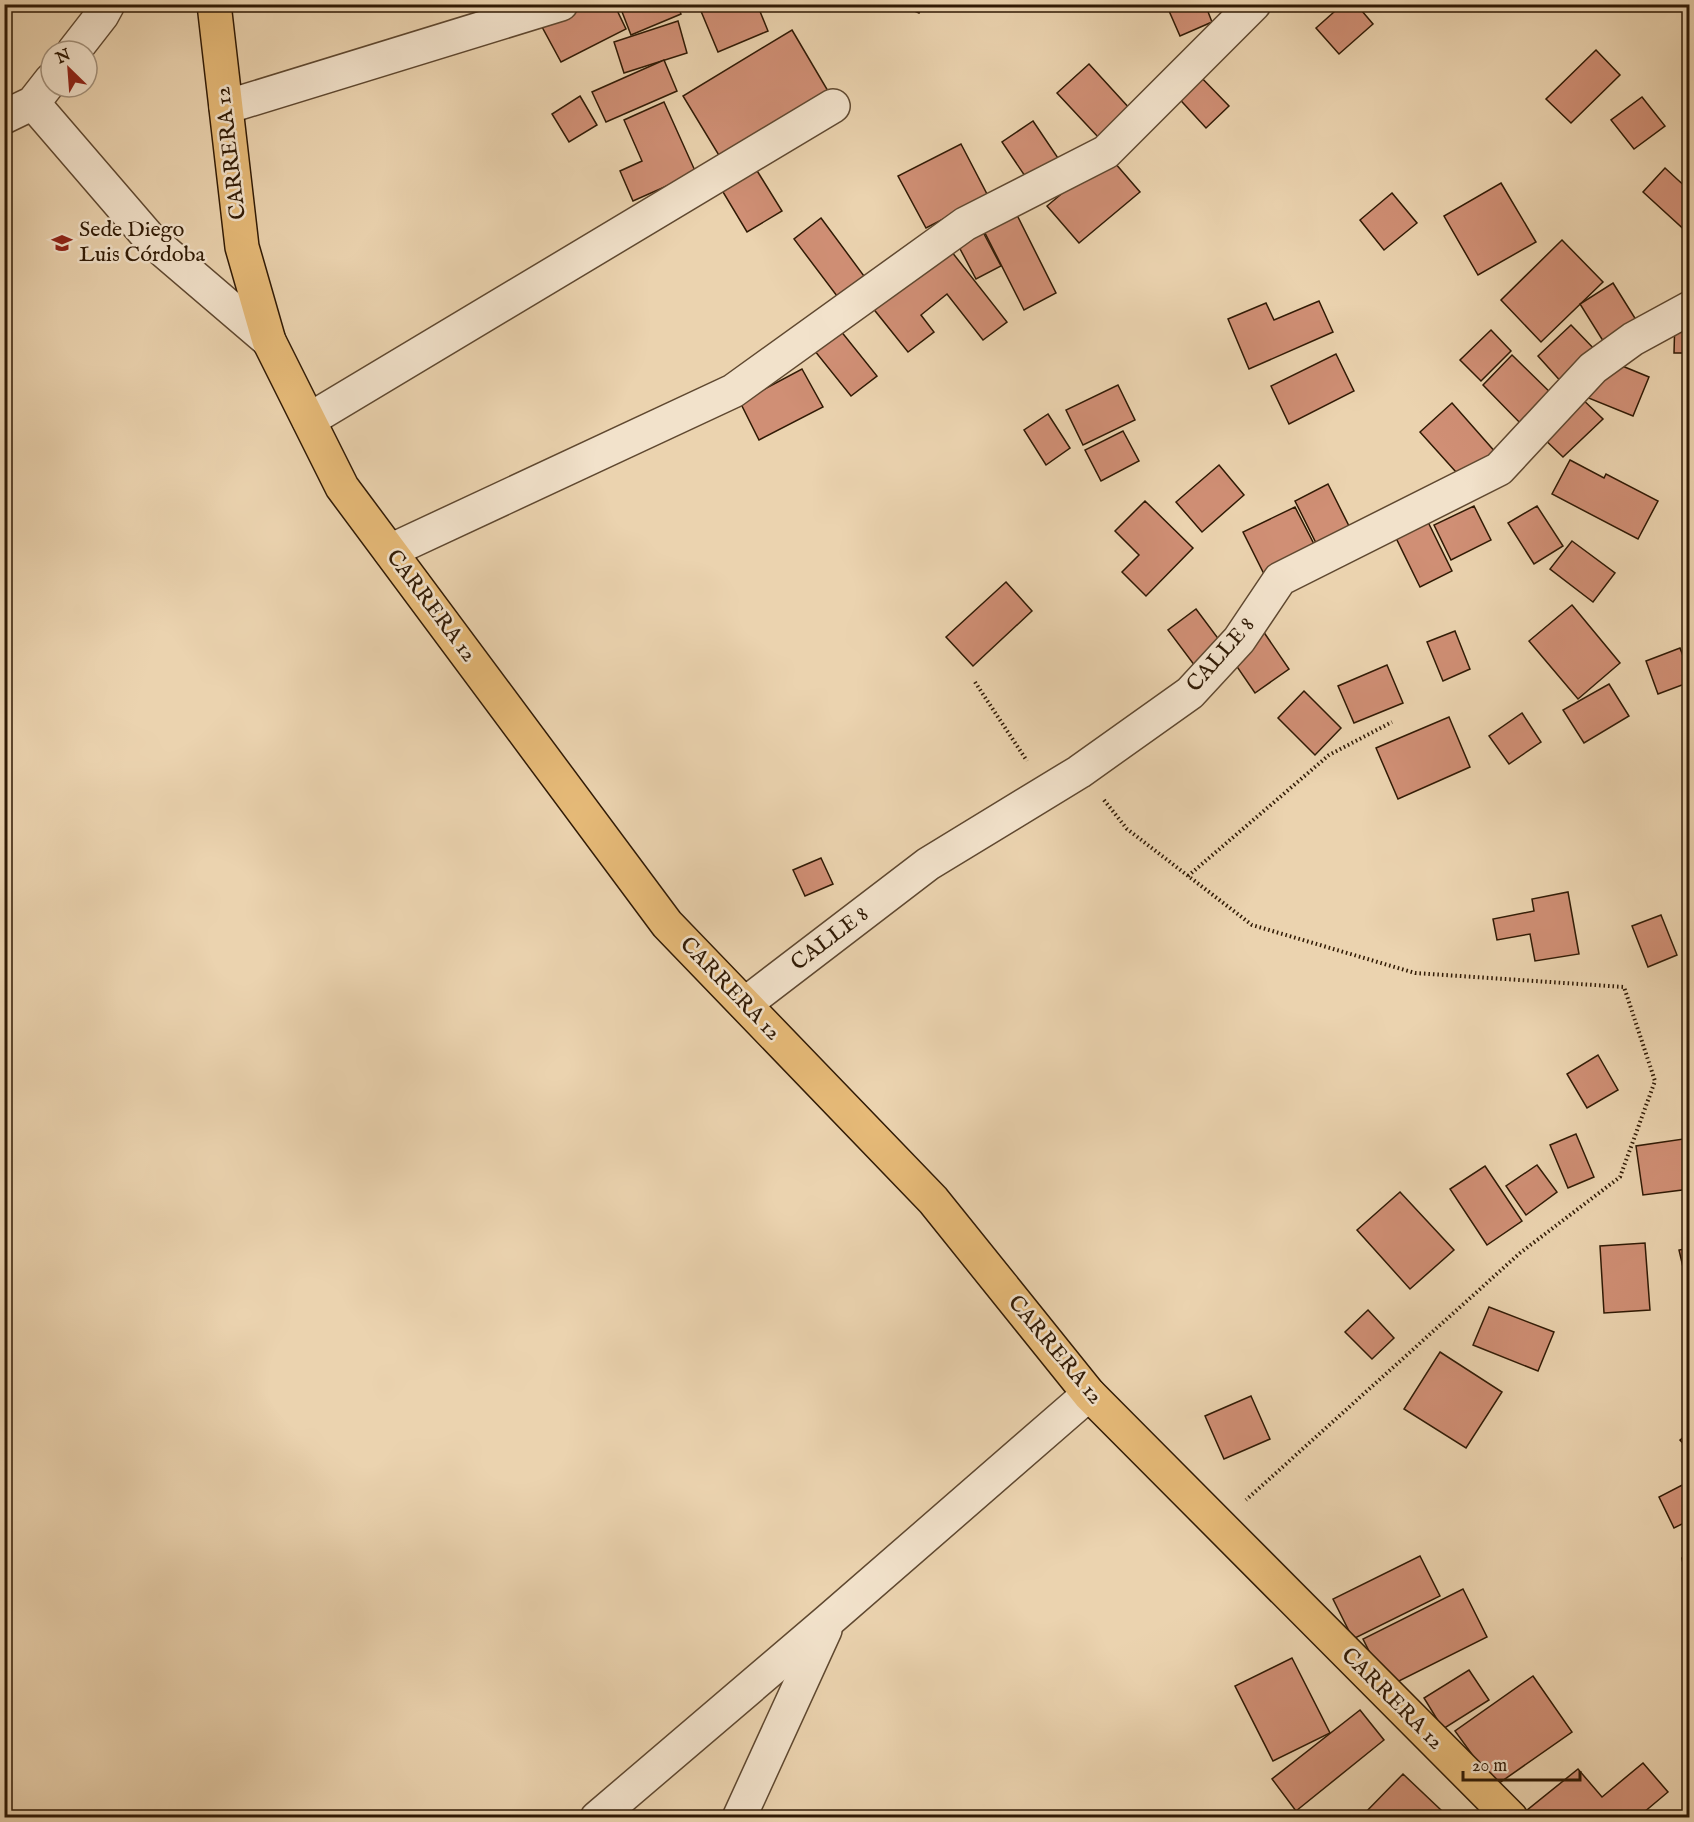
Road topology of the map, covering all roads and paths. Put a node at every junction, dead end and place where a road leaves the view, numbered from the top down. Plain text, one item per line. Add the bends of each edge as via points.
1 (108, 4) edge
2 (214, 4) edge
3 (561, 4) edge
4 (1254, 4) edge
5 (83, 39) edge
6 (39, 94) edge
7 (47, 99) edge
8 (833, 106) dead end
9 (226, 107) junction
10 (4, 117) edge
11 (1689, 308) edge
12 (269, 341) junction
13 (309, 420) junction
14 (390, 550) junction
15 (975, 682) dead end
16 (1392, 722) dead end
17 (1079, 772) junction
18 (1047, 792) junction
19 (1188, 876) junction
20 (745, 1004) junction
21 (1089, 1394) junction
22 (1218, 1525) junction
23 (830, 1620) junction
24 (597, 1818) edge
25 (739, 1818) edge
26 (1511, 1818) edge

1 - 5 street
2 - 9 main road, CARRERA 12
3 - 9 street
4 - 14 street via 1107,152 965,224 733,391
6 - 10 street
7 - 12 street via 151,240
8 - 13 street
9 - 12 main road, CARRERA 12 via 243,247
11 - 17 street, CALLE 8 via 1633,339 1593,368 1499,469 1280,579 1239,640 1190,693
12 - 13 main road, CARRERA 12
13 - 14 main road, CARRERA 12 via 342,487
14 - 20 main road, CARRERA 12 via 667,924
15 - 18 path
16 - 19 path via 1329,754
17 - 18 street, CALLE 8
17 - 19 path via 1127,829
18 - 20 street, CALLE 8 via 928,864
19 - 22 path via 1252,925 1415,974 1624,987 1655,1081 1620,1177 1520,1253
20 - 21 main road, CARRERA 12 via 933,1200
21 - 22 main road, CARRERA 12
21 - 23 street
22 - 26 main road, CARRERA 12
23 - 24 street
23 - 25 street

